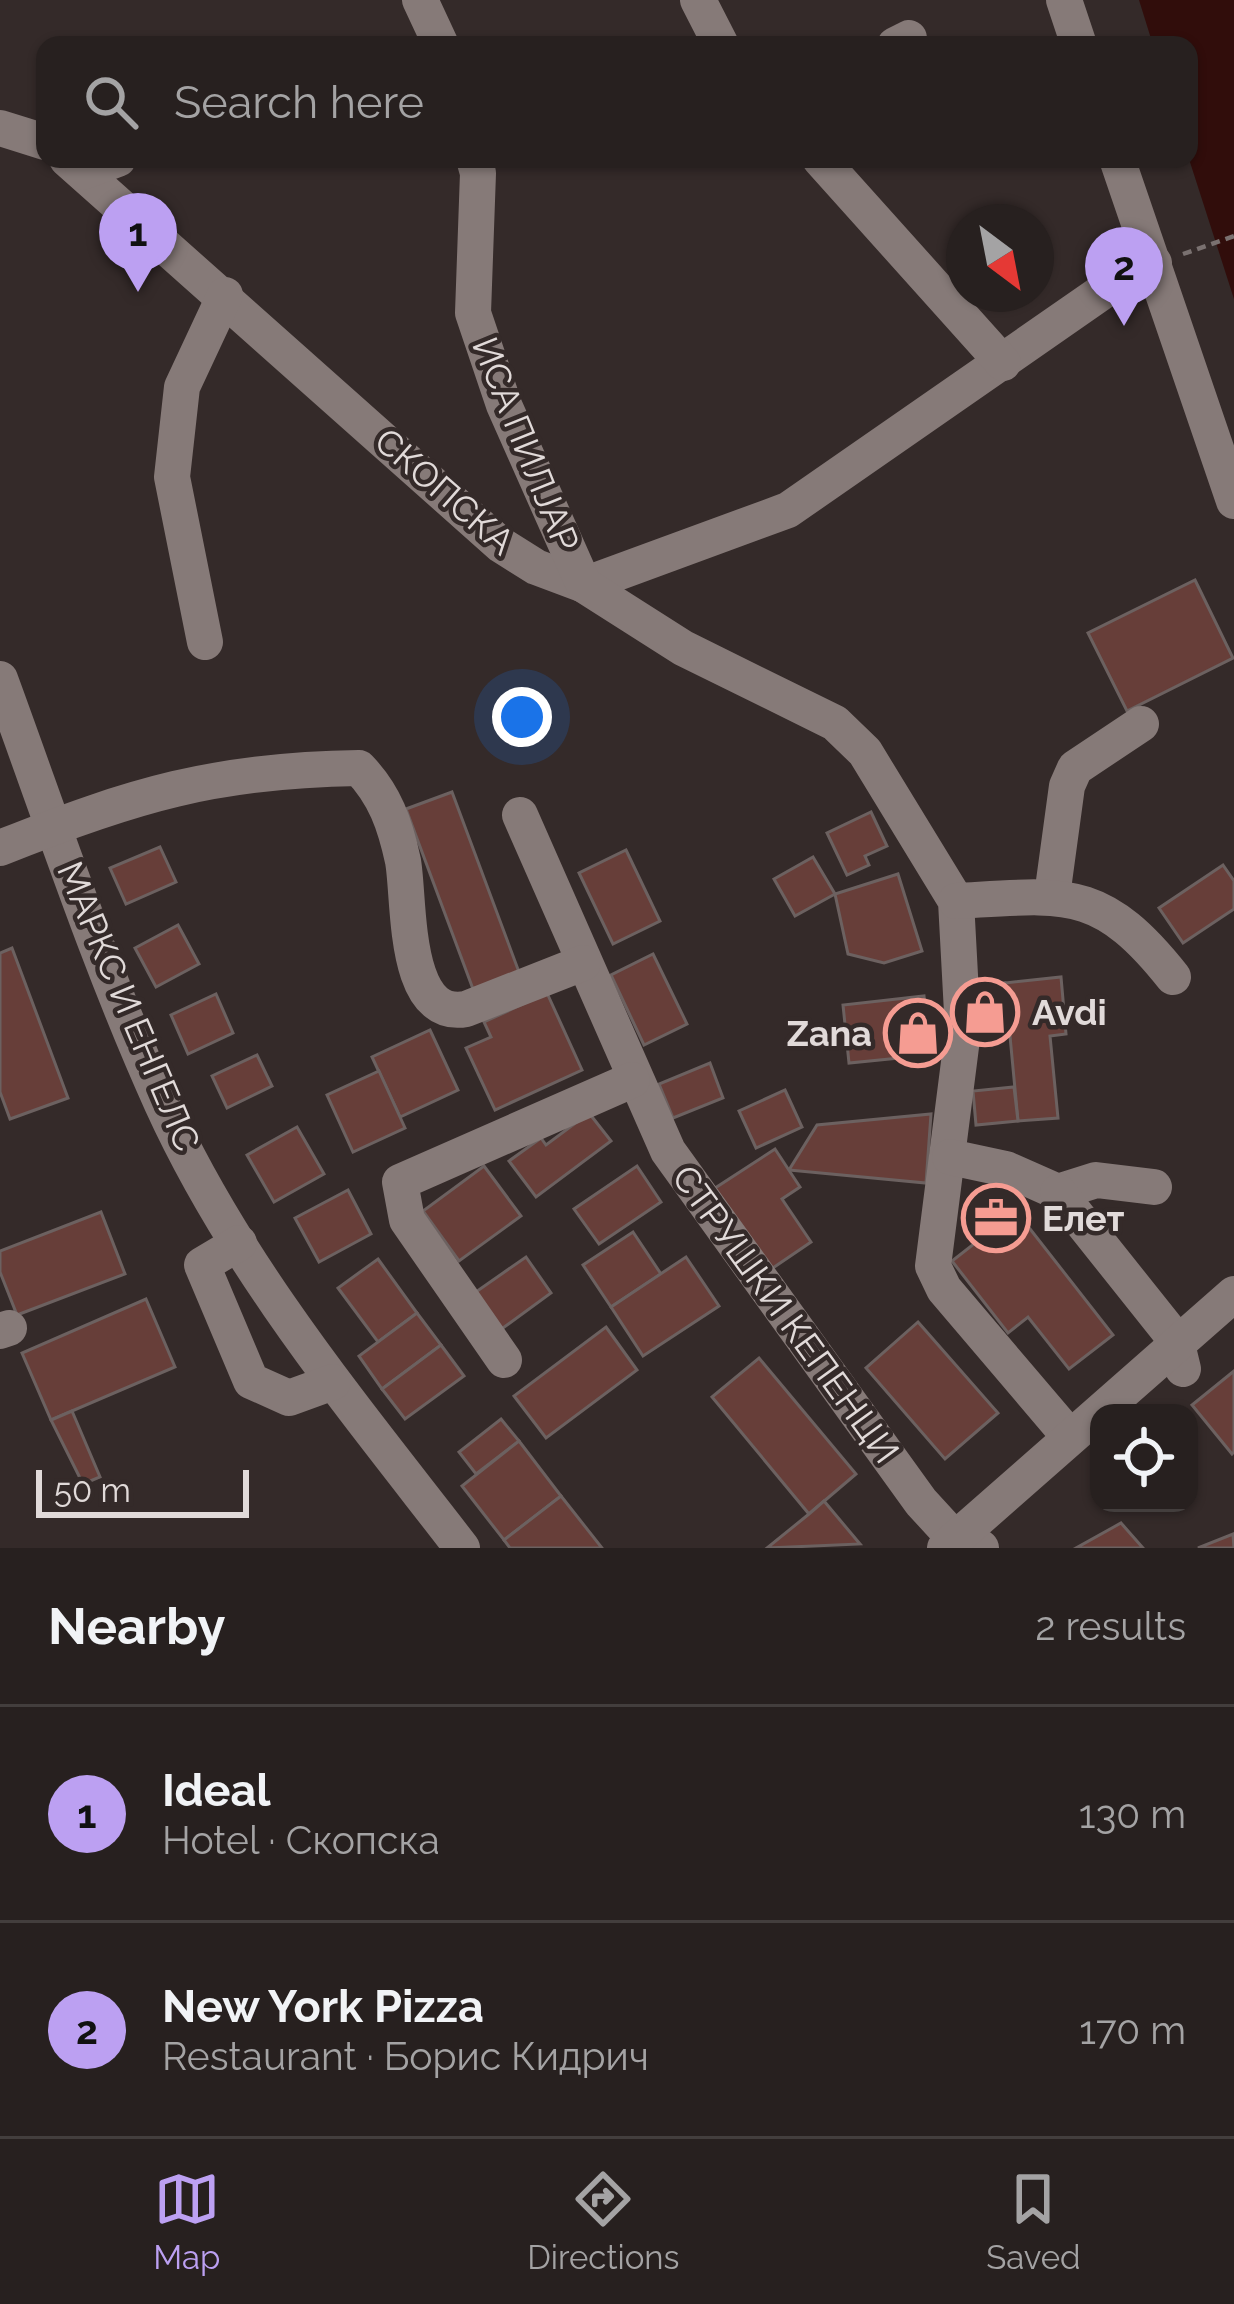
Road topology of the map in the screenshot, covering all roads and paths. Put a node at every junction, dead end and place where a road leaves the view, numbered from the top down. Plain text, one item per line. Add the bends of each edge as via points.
1 (420, 0) edge
2 (698, 0) edge
3 (1064, 0) edge
4 (437, 36) edge
5 (717, 36) edge
6 (1076, 36) edge
7 (0, 128) edge
8 (36, 139) edge
9 (77, 168) edge
10 (477, 168) edge
11 (828, 168) edge
12 (1120, 168) edge
13 (1234, 236) edge
14 (1154, 263) junction
15 (225, 295) junction
16 (1003, 363) junction
17 (1234, 501) edge
18 (584, 585) junction
19 (205, 641) dead end
20 (0, 680) edge
21 (1141, 724) dead end
22 (520, 815) dead end
23 (54, 826) junction
24 (0, 848) edge
25 (1052, 896) junction
26 (956, 901) junction
27 (583, 963) junction
28 (1173, 976) dead end
29 (632, 1080) junction
30 (950, 1156) junction
31 (1154, 1187) dead end
32 (1058, 1192) junction
33 (239, 1243) junction
34 (1234, 1294) edge
35 (1180, 1355) junction
36 (504, 1360) dead end
37 (333, 1382) junction
38 (1070, 1436) junction
39 (960, 1545) edge
40 (462, 1548) edge

1 - 4 street
2 - 5 street
3 - 6 street
7 - 8 street
9 - 15 street, СКОПСКА
10 - 18 street, ИСА ПИЛЈАР via 473,313 504,405
11 - 16 street
12 - 14 street
13 - 14 path
14 - 16 street
14 - 17 street
15 - 18 street, СКОПСКА via 501,544
15 - 19 street via 182,387 172,476
16 - 18 street via 788,510
18 - 26 street, СКОПСКА via 683,649 835,723 865,752
20 - 23 street, МАРКС И ЕНГЕЛС
21 - 25 street via 1075,767
22 - 27 street, СТРУШКИ КЕПЕНЦИ
23 - 24 street
23 - 27 street via 186,782 359,768 389,809 415,971 437,1004 466,1009
23 - 33 street, МАРКС И ЕНГЕЛС via 163,1106
25 - 26 street
25 - 28 street via 1111,912
26 - 30 street via 963,1030
27 - 29 street, СТРУШКИ КЕПЕНЦИ
29 - 36 street via 400,1182 407,1220
29 - 39 street, СТРУШКИ КЕПЕНЦИ via 668,1151
30 - 32 street
30 - 38 street via 933,1266
31 - 32 street via 1096,1180
32 - 35 street
33 - 37 street, МАРКС И ЕНГЕЛС
33 - 37 street via 202,1264 251,1382 289,1398
34 - 35 street
35 - 38 street
37 - 40 street, МАРКС И ЕНГЕЛС
38 - 39 street

